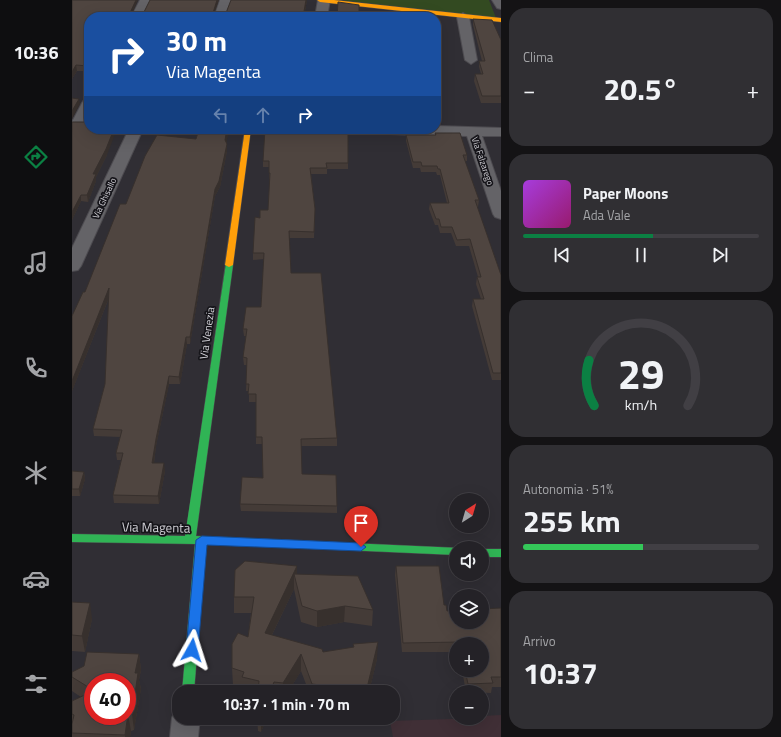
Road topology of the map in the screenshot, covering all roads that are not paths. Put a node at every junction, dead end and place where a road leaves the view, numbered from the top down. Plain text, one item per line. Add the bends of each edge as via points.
1 (146, 0) edge
2 (226, 0) edge
3 (320, 0) edge
4 (324, 0) edge
5 (498, 0) edge
6 (501, 6) edge
7 (140, 12) edge
8 (222, 12) edge
9 (322, 12) edge
10 (422, 12) edge
11 (441, 14) edge
12 (463, 17) junction
13 (501, 20) edge
14 (471, 60) dead end
15 (84, 115) edge
16 (80, 124) edge
17 (441, 131) edge
18 (473, 132) junction
19 (501, 132) edge
20 (134, 134) edge
21 (247, 134) edge
22 (501, 214) edge
23 (72, 266) edge
24 (72, 538) edge
25 (190, 540) junction
26 (202, 540) junction
27 (449, 552) edge
28 (489, 553) edge
29 (501, 554) edge
30 (189, 685) edge
31 (185, 725) edge
32 (184, 737) edge

1 - 7 street
2 - 8 street
3 - 4 street
4 - 9 street
4 - 10 street
5 - 6 street
11 - 12 street
12 - 13 street
12 - 14 street
15 - 16 street
17 - 18 street
18 - 19 street
18 - 22 street, Via Falzarego
20 - 23 street, Via Ghisallo
21 - 25 street, Via Venezia
24 - 25 street, Via Magenta
25 - 26 street, Via Magenta
26 - 27 street, Via Magenta
26 - 30 street
28 - 29 street
31 - 32 street

